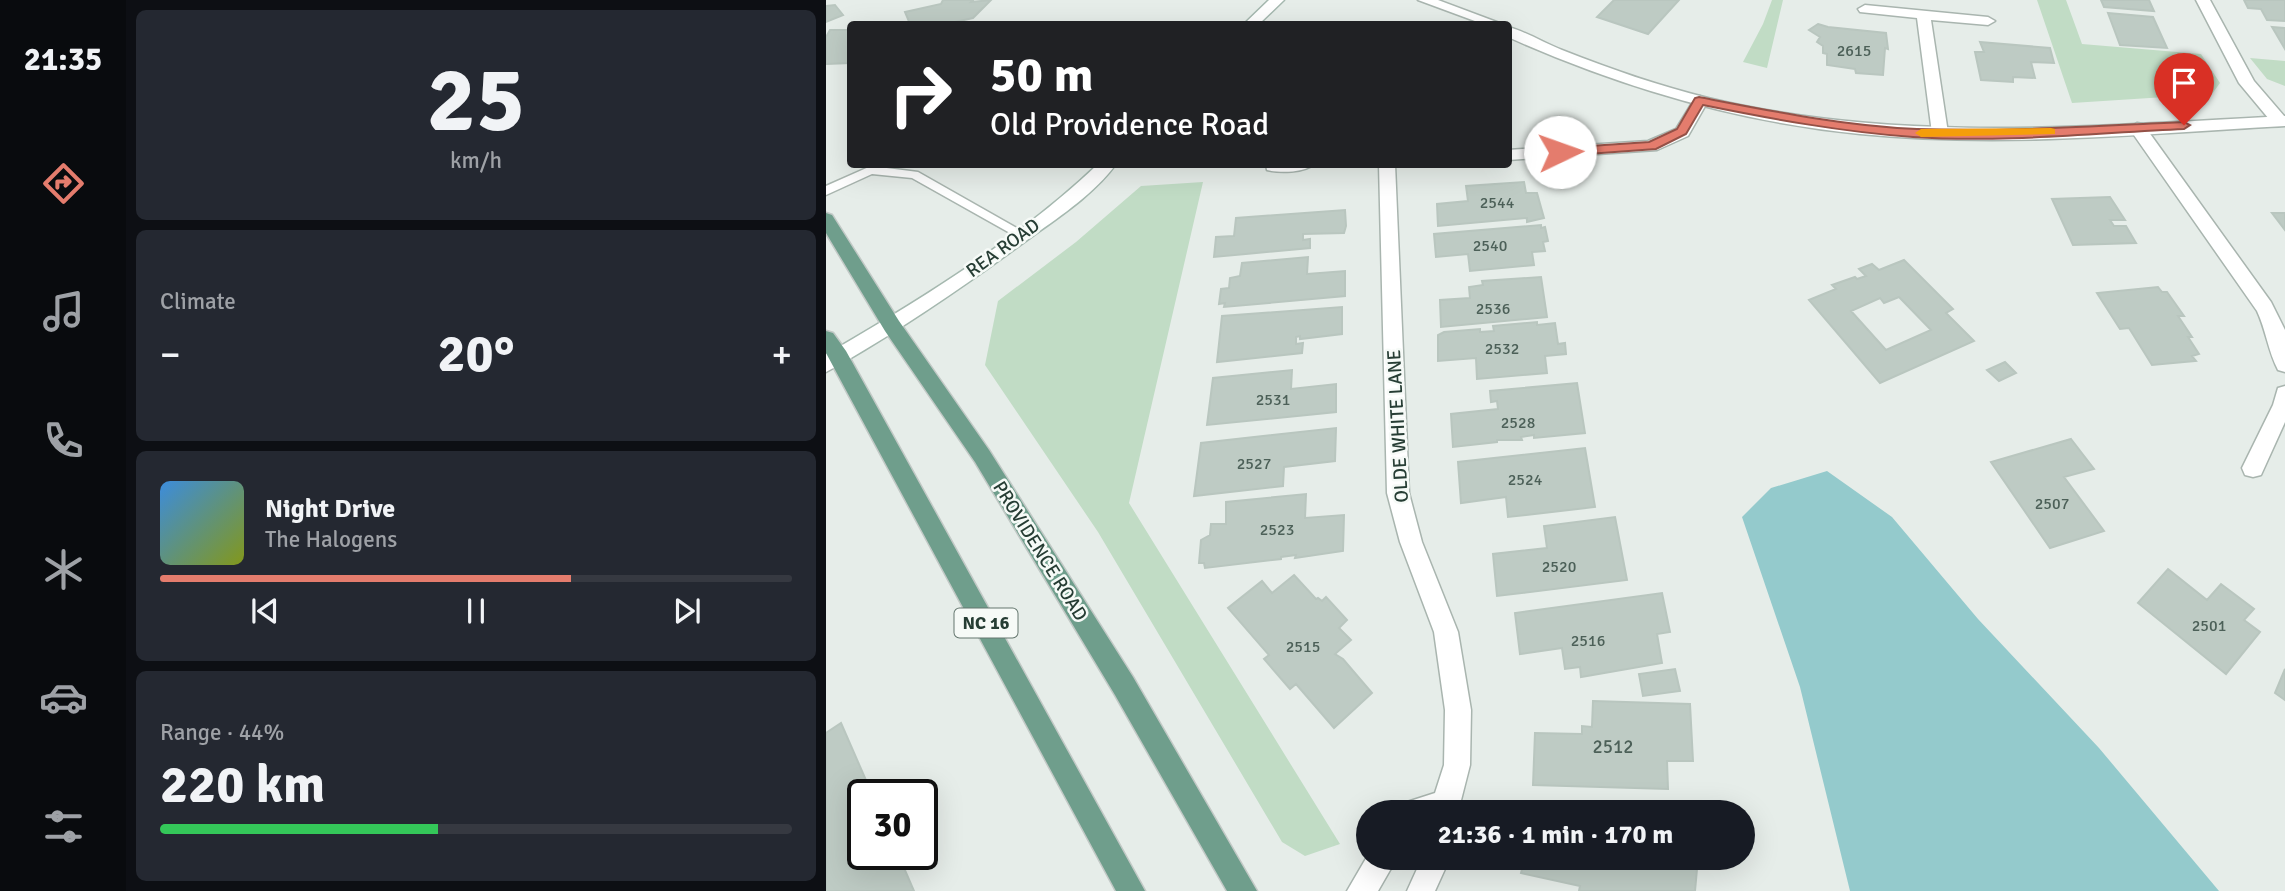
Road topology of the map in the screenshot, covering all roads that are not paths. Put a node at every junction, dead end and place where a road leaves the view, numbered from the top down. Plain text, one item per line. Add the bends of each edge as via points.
1 (1277, 0) edge
2 (1425, 0) edge
3 (2203, 0) edge
4 (1865, 9) dead end
5 (1923, 14) junction
6 (1988, 20) dead end
7 (1254, 21) edge
8 (1486, 21) edge
9 (1512, 33) edge
10 (1699, 101) junction
11 (2283, 121) edge
12 (2137, 128) junction
13 (1940, 133) junction
14 (1512, 155) edge
15 (1104, 168) edge
16 (1387, 168) edge
17 (826, 191) edge
18 (826, 219) edge
19 (1023, 235) junction
20 (892, 326) junction
21 (830, 353) edge
22 (2285, 364) edge
23 (2285, 394) edge
24 (2253, 468) dead end
25 (1447, 800) edge
26 (1375, 870) edge
27 (1431, 870) edge
28 (1131, 891) edge
29 (1243, 891) edge
30 (1361, 891) edge
31 (1421, 891) edge

1 - 7 street
2 - 8 street
3 - 11 street via 2247,83
4 - 5 street
5 - 6 street
5 - 13 street
9 - 10 street via 1611,76
10 - 13 street via 1868,130
10 - 14 street via 1682,132 1651,146
11 - 12 street
12 - 13 street
12 - 22 street via 2264,307
15 - 19 street, REA ROAD
16 - 25 street, OLDE WHITE LANE via 1398,493 1411,542 1446,632 1458,710 1457,765
17 - 19 lane via 871,170 914,175
18 - 20 main road, PROVIDENCE ROAD
19 - 20 street, REA ROAD
20 - 21 street, REA ROAD
20 - 29 main road, PROVIDENCE ROAD via 982,456
21 - 28 main road, NC 16
23 - 24 street
26 - 30 street
27 - 31 street

